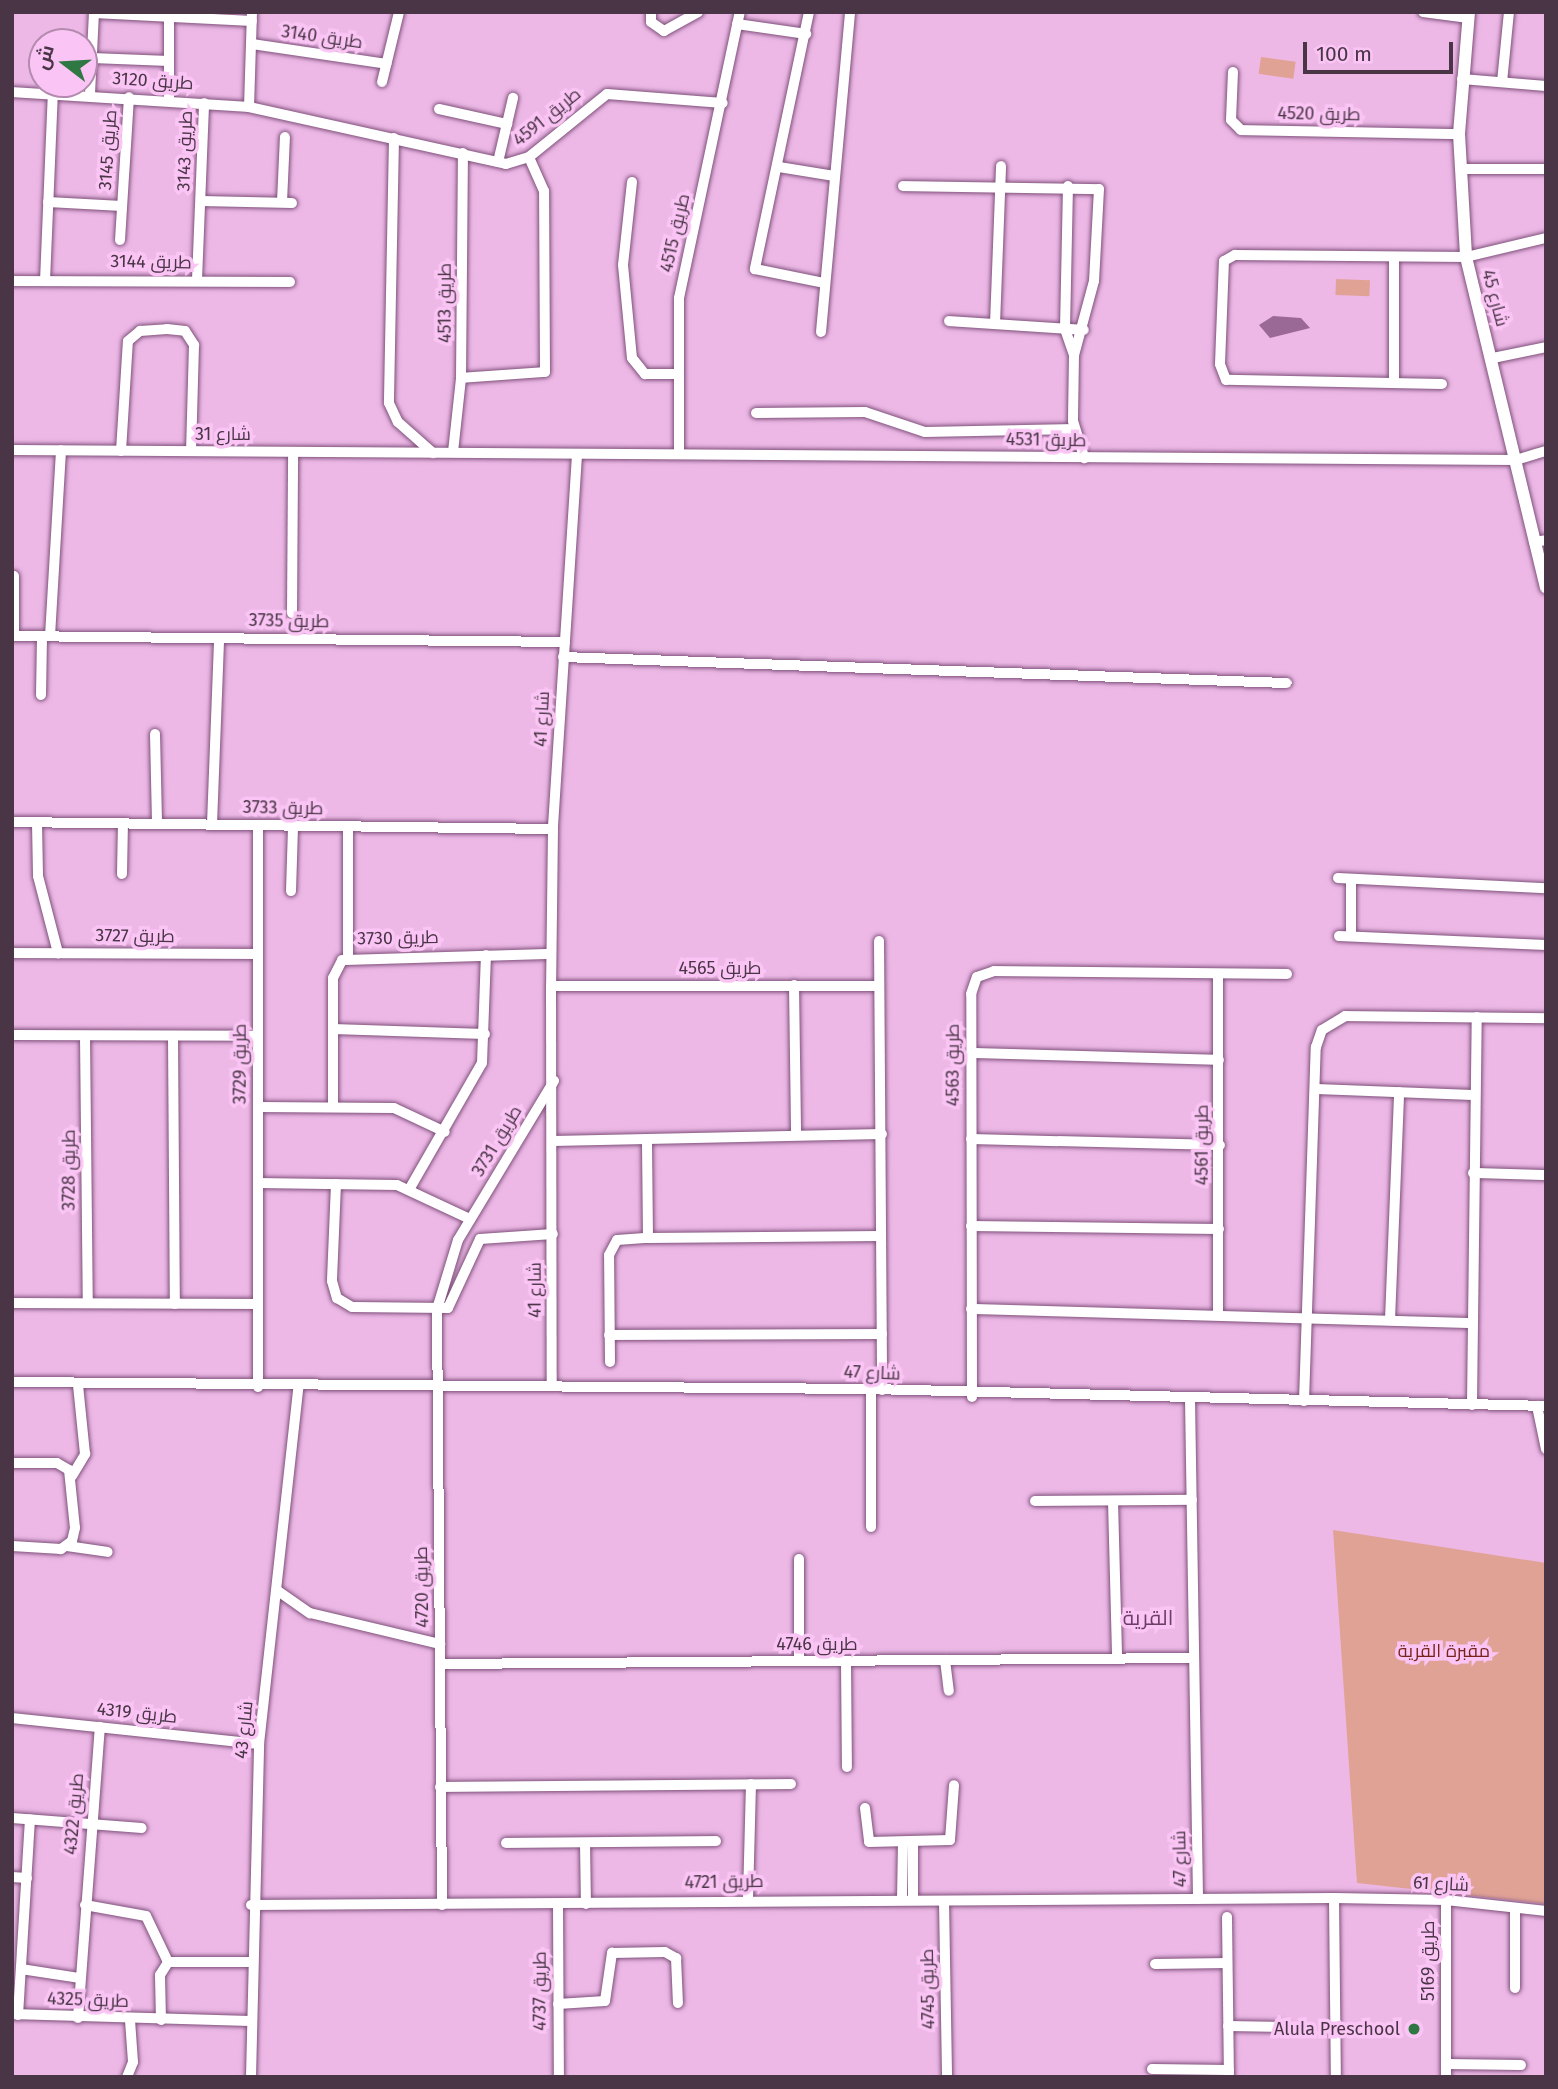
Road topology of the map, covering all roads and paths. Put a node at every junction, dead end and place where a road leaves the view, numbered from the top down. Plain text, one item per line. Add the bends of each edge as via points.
1 (399, 12) edge
2 (651, 12) edge
3 (698, 12) edge
4 (740, 12) edge
5 (809, 12) edge
6 (850, 12) edge
7 (1423, 12) edge
8 (1509, 12) edge
9 (94, 13) edge
10 (169, 15) edge
11 (1469, 15) edge
12 (252, 17) edge
13 (737, 24) junction
14 (806, 34) junction
15 (252, 44) junction
16 (98, 58) edge
17 (169, 61) junction
18 (387, 64) junction
19 (1233, 72) dead end
20 (1462, 79) junction
21 (382, 82) dead end
22 (1502, 82) junction
23 (1546, 86) edge
24 (98, 95) edge
25 (129, 97) junction
26 (52, 98) edge
27 (169, 99) junction
28 (513, 99) dead end
29 (204, 103) junction
30 (723, 103) junction
31 (249, 107) junction
32 (439, 110) dead end
33 (507, 124) junction
34 (1459, 134) junction
35 (285, 137) dead end
36 (394, 138) junction
37 (463, 153) junction
38 (529, 157) junction
39 (498, 162) junction
40 (1001, 166) dead end
41 (779, 167) junction
42 (1461, 169) junction
43 (1546, 169) edge
44 (834, 176) junction
45 (632, 182) dead end
46 (902, 186) dead end
47 (1068, 186) junction
48 (999, 187) junction
49 (201, 201) junction
50 (48, 202) junction
51 (122, 206) junction
52 (1546, 237) edge
53 (120, 240) dead end
54 (1466, 257) junction
55 (1394, 258) junction
56 (197, 280) junction
57 (12, 281) edge
58 (45, 281) junction
59 (290, 282) dead end
60 (824, 283) junction
61 (949, 321) dead end
62 (995, 324) junction
63 (1065, 329) junction
64 (1084, 330) junction
65 (821, 332) dead end
66 (1546, 347) edge
67 (1074, 355) junction
68 (1493, 358) junction
69 (678, 374) junction
70 (461, 378) junction
71 (1394, 383) junction
72 (1442, 384) dead end
73 (756, 413) dead end
74 (1075, 429) junction
75 (12, 450) edge
76 (61, 450) junction
77 (121, 451) junction
78 (191, 452) junction
79 (293, 452) junction
80 (453, 452) junction
81 (1546, 452) edge
82 (433, 453) junction
83 (680, 454) junction
84 (577, 455) junction
85 (1084, 457) junction
86 (1516, 460) junction
87 (1540, 541) edge
88 (14, 576) dead end
89 (1546, 587) edge
90 (292, 613) dead end
91 (13, 636) edge
92 (46, 636) junction
93 (219, 638) junction
94 (565, 642) junction
95 (563, 657) junction
96 (1287, 683) dead end
97 (41, 695) dead end
98 (155, 734) dead end
99 (12, 822) edge
100 (37, 823) junction
101 (123, 823) junction
102 (157, 824) junction
103 (212, 824) junction
104 (258, 825) junction
105 (293, 826) junction
106 (348, 826) junction
107 (553, 829) junction
108 (122, 874) dead end
109 (1338, 878) dead end
110 (1351, 879) junction
111 (1546, 888) edge
112 (291, 891) dead end
113 (1339, 936) dead end
114 (1351, 936) junction
115 (879, 942) dead end
116 (1546, 945) edge
117 (12, 953) edge
118 (58, 953) junction
119 (258, 954) junction
120 (550, 954) junction
121 (486, 955) junction
122 (348, 957) junction
123 (1287, 974) dead end
124 (1218, 975) junction
125 (794, 985) junction
126 (556, 986) junction
127 (879, 986) junction
128 (1478, 1017) junction
129 (1546, 1018) edge
130 (333, 1029) junction
131 (485, 1034) junction
132 (12, 1035) edge
133 (85, 1036) junction
134 (258, 1036) junction
135 (173, 1037) junction
136 (971, 1054) junction
137 (1219, 1060) junction
138 (554, 1081) junction
139 (1315, 1089) junction
140 (1399, 1092) junction
141 (1474, 1095) junction
142 (333, 1105) junction
143 (258, 1107) junction
144 (445, 1132) junction
145 (796, 1132) junction
146 (882, 1134) junction
147 (971, 1139) junction
148 (647, 1140) junction
149 (553, 1141) junction
150 (1220, 1145) junction
151 (1473, 1173) junction
152 (1546, 1175) edge
153 (258, 1184) junction
154 (336, 1184) junction
155 (410, 1188) junction
156 (470, 1219) junction
157 (971, 1226) junction
158 (1219, 1229) junction
159 (553, 1234) junction
160 (881, 1236) junction
161 (648, 1238) junction
162 (12, 1303) edge
163 (88, 1303) junction
164 (175, 1304) junction
165 (258, 1304) junction
166 (437, 1309) junction
167 (971, 1309) junction
168 (1218, 1315) junction
169 (1308, 1317) junction
170 (1390, 1320) junction
171 (1472, 1324) junction
172 (882, 1334) junction
173 (609, 1335) junction
174 (610, 1362) dead end
175 (12, 1382) edge
176 (78, 1385) junction
177 (552, 1385) junction
178 (435, 1386) junction
179 (258, 1387) junction
180 (298, 1388) junction
181 (877, 1390) junction
182 (972, 1397) junction
183 (1190, 1399) junction
184 (1304, 1401) junction
185 (1472, 1405) junction
186 (1541, 1406) edge
187 (1546, 1450) edge
188 (12, 1463) edge
189 (72, 1476) junction
190 (1113, 1500) junction
191 (1192, 1500) junction
192 (1035, 1501) dead end
193 (871, 1527) dead end
194 (12, 1546) edge
195 (67, 1546) junction
196 (108, 1552) dead end
197 (799, 1559) dead end
198 (278, 1591) junction
199 (440, 1644) junction
200 (1193, 1658) junction
201 (1117, 1659) junction
202 (945, 1660) junction
203 (799, 1661) junction
204 (846, 1661) junction
205 (441, 1664) junction
206 (949, 1691) dead end
207 (12, 1718) edge
208 (100, 1727) junction
209 (259, 1744) junction
210 (847, 1767) dead end
211 (751, 1784) junction
212 (791, 1784) dead end
213 (954, 1785) dead end
214 (440, 1787) junction
215 (865, 1808) dead end
216 (12, 1818) edge
217 (30, 1819) junction
218 (90, 1824) junction
219 (142, 1828) dead end
220 (716, 1841) dead end
221 (506, 1843) dead end
222 (585, 1843) junction
223 (908, 1843) junction
224 (12, 1877) edge
225 (27, 1878) junction
226 (748, 1898) junction
227 (1334, 1898) junction
228 (1198, 1899) junction
229 (908, 1900) junction
230 (1446, 1900) junction
231 (944, 1901) junction
232 (586, 1903) junction
233 (85, 1905) junction
234 (251, 1905) junction
235 (442, 1905) junction
236 (558, 1905) junction
237 (1515, 1908) junction
238 (1546, 1911) edge
239 (12, 1912) edge
240 (25, 1913) junction
241 (1227, 1917) dead end
242 (168, 1962) junction
243 (250, 1962) junction
244 (1227, 1963) junction
245 (1155, 1964) dead end
246 (21, 1969) junction
247 (80, 1978) junction
248 (1515, 1988) dead end
249 (678, 2003) dead end
250 (558, 2004) junction
251 (15, 2015) edge
252 (78, 2018) junction
253 (130, 2020) junction
254 (162, 2020) junction
255 (250, 2021) junction
256 (1228, 2026) junction
257 (1285, 2027) dead end
258 (1446, 2064) junction
259 (1521, 2065) dead end
260 (1152, 2069) dead end
261 (1229, 2073) edge
262 (127, 2077) edge
263 (251, 2077) edge
264 (559, 2077) edge
265 (947, 2077) edge
266 (1336, 2077) edge
267 (1446, 2077) edge

1 - 18 street
2 - 3 street via 651,22 664,31
4 - 13 street, طريق 4515
5 - 14 street
6 - 44 street
7 - 11 street
8 - 22 street
9 - 10 street
10 - 12 street
10 - 17 street
11 - 20 street, شارع 45
12 - 15 street
13 - 14 street
13 - 30 street, طريق 4515
14 - 41 street
15 - 18 street, طريق 3140
15 - 31 street
16 - 17 street
17 - 27 street
18 - 21 street
19 - 34 street, طريق 4520 via 1231,120 1241,130
20 - 22 street
20 - 34 street, شارع 45
22 - 23 street
24 - 25 street, طريق 3120
25 - 27 street, طريق 3120
25 - 51 street, طريق 3145
26 - 50 street
27 - 29 street, طريق 3120
28 - 33 street
29 - 31 street, طريق 3120
29 - 49 street, طريق 3143
30 - 38 street, طريق 4591 via 607,94
30 - 69 street, طريق 4515 via 681,288
31 - 36 street, طريق 3120
32 - 33 street
33 - 39 street
34 - 42 street, شارع 45
35 - 49 street, طريق 3143 via 287,203
36 - 37 street, طريق 4591
36 - 82 street via 389,403 398,422
37 - 39 street, طريق 4591
37 - 70 street, طريق 4513
38 - 39 street, طريق 4591
38 - 70 street via 544,191 545,372
40 - 48 street
41 - 44 street
41 - 60 street via 755,269
42 - 43 street
42 - 54 street, شارع 45
44 - 60 street
45 - 69 street via 623,265 632,358 645,374
46 - 48 street
47 - 48 street
47 - 63 street
47 - 64 street via 1101,192
48 - 62 street
49 - 56 street, طريق 3143
50 - 51 street, طريق 3145
50 - 58 street
51 - 53 street, طريق 3145
52 - 54 street
54 - 55 street
54 - 68 street, شارع 45
55 - 71 street
55 - 71 street via 1226,257 1220,364 1231,382
56 - 58 street, طريق 3144
56 - 59 street, طريق 3144
57 - 58 street, طريق 3144
60 - 65 street
61 - 62 street
62 - 63 street
63 - 64 street
63 - 67 street
64 - 67 street
66 - 68 street
67 - 74 street
68 - 86 street, شارع 45
69 - 83 street, طريق 4515
70 - 80 street, طريق 4513
71 - 72 street
73 - 74 street via 865,412 925,432
74 - 85 street
75 - 76 street, شارع 31
76 - 77 street, شارع 31
76 - 92 street
77 - 78 street, شارع 31
77 - 78 street via 128,341 140,331 167,329 191,335 194,345
78 - 79 street, شارع 31
79 - 82 street, شارع 31
79 - 90 street
80 - 82 street, شارع 31
80 - 84 street, شارع 31
81 - 86 street, طريق 4531
83 - 84 street, طريق 4531
83 - 85 street, طريق 4531
84 - 94 street, شارع 41
85 - 86 street, طريق 4531
86 - 87 street, شارع 45
87 - 89 street, شارع 45
88 - 91 street
91 - 92 street, طريق 3735
92 - 93 street, طريق 3735
92 - 97 street
93 - 94 street, طريق 3735
93 - 103 street
94 - 95 street, شارع 41
95 - 96 street
95 - 107 street, شارع 41
98 - 102 street
99 - 100 street, طريق 3733
100 - 101 street, طريق 3733
100 - 118 street via 38,876
101 - 102 street, طريق 3733
101 - 108 street
102 - 103 street, طريق 3733
103 - 104 street, طريق 3733
104 - 105 street, طريق 3733
104 - 119 street, طريق 3729
105 - 106 street, طريق 3733
105 - 112 street
106 - 107 street, طريق 3733
106 - 122 street
107 - 120 street, شارع 41
109 - 110 street
110 - 111 street
110 - 114 street
113 - 114 street
114 - 116 street
115 - 127 street
117 - 118 street, طريق 3727
118 - 119 street, طريق 3727
119 - 134 street, طريق 3729
120 - 121 street, طريق 3730
120 - 126 street, شارع 41
121 - 122 street, طريق 3730
121 - 131 street
122 - 130 street, طريق 3730 via 334,971
123 - 124 street
124 - 136 street, طريق 4563 via 985,972 971,994
124 - 137 street, طريق 4561
125 - 126 street, طريق 4565
125 - 127 street, طريق 4565
125 - 145 street
126 - 138 street, شارع 41
127 - 146 street
128 - 129 street
128 - 139 street via 1336,1018 1318,1038
128 - 141 street
130 - 131 street
130 - 142 street, طريق 3730
131 - 144 street via 477,1077
132 - 133 street
133 - 135 street
133 - 163 street, طريق 3728
134 - 135 street
134 - 143 street, طريق 3729
135 - 164 street
136 - 137 street
136 - 147 street, طريق 4563
137 - 150 street, طريق 4561
138 - 149 street, شارع 41
138 - 156 street, طريق 3731
139 - 140 street
139 - 169 street
140 - 141 street
140 - 170 street
141 - 151 street
142 - 143 street
142 - 144 street via 394,1108
143 - 153 street, طريق 3729
144 - 155 street
145 - 146 street
145 - 148 street
146 - 160 street
147 - 150 street
147 - 157 street, طريق 4563
148 - 149 street
148 - 161 street
149 - 159 street, شارع 41
150 - 158 street, طريق 4561
151 - 152 street
151 - 171 street
153 - 154 street
153 - 165 street, طريق 3729
154 - 155 street
154 - 166 street via 332,1282 338,1298 352,1307
155 - 156 street
156 - 166 street, طريق 3731 via 448,1261
157 - 158 street
157 - 167 street, طريق 4563
158 - 168 street, طريق 4561
159 - 166 street via 480,1239 471,1248 454,1302
159 - 177 street, شارع 41
160 - 161 street
160 - 172 street
161 - 173 street via 612,1245
162 - 163 street
163 - 164 street
164 - 165 street
165 - 179 street, طريق 3729
166 - 178 street, طريق 3731
167 - 168 street
167 - 182 street, طريق 4563
168 - 169 street
169 - 170 street
169 - 184 street
170 - 171 street
171 - 185 street
172 - 173 street
172 - 181 street
173 - 174 street
175 - 176 street
176 - 179 street
176 - 189 street via 85,1454
177 - 178 street
177 - 181 street, شارع 47
178 - 180 street
178 - 199 street, طريق 4720
179 - 180 street
180 - 198 street, شارع 43
181 - 182 street, شارع 47
181 - 193 street
182 - 183 street, شارع 47
183 - 184 street, شارع 47
183 - 191 street, شارع 47
184 - 185 street, شارع 47
185 - 186 street, شارع 47
186 - 187 street
188 - 189 street via 57,1463
189 - 195 street via 75,1535
190 - 191 street
190 - 192 street
190 - 201 street
191 - 200 street, شارع 47
194 - 195 street
195 - 196 street
197 - 203 street
198 - 199 street via 310,1613
198 - 209 street, شارع 43
199 - 205 street, طريق 4720
200 - 201 street, طريق 4746
200 - 228 street, شارع 47
201 - 202 street, طريق 4746
202 - 204 street, طريق 4746
202 - 206 street
203 - 204 street, طريق 4746
203 - 205 street, طريق 4746
204 - 210 street
205 - 214 street, طريق 4720
207 - 208 street, طريق 4319
208 - 209 street, طريق 4319
208 - 218 street, طريق 4322
209 - 234 street, شارع 43
211 - 212 street
211 - 214 street
211 - 226 street
213 - 223 street via 953,1838
214 - 235 street, طريق 4720
215 - 223 street via 867,1840
216 - 217 street
217 - 218 street
217 - 225 street
218 - 219 street
218 - 233 street, طريق 4322
220 - 222 street
221 - 222 street
222 - 232 street
223 - 229 street
224 - 225 street
225 - 240 street
226 - 229 street, طريق 4721
226 - 232 street, طريق 4721
227 - 228 street, شارع 61
227 - 230 street, شارع 61
227 - 266 street
228 - 231 street, طريق 4721
229 - 231 street, طريق 4721
230 - 237 street, شارع 61
230 - 258 street, طريق 5169
231 - 265 street, طريق 4745
232 - 236 street, طريق 4721
233 - 242 street via 146,1916
233 - 247 street, طريق 4322
234 - 235 street, طريق 4721
234 - 243 street, شارع 43
235 - 236 street, طريق 4721
236 - 250 street, طريق 4737
237 - 238 street, شارع 61
237 - 248 street
239 - 240 street
240 - 246 street
241 - 244 street
242 - 243 street
242 - 254 street via 160,1975
243 - 255 street, شارع 43
244 - 245 street
244 - 256 street
246 - 247 street
246 - 251 street
247 - 252 street, طريق 4322
249 - 250 street via 676,1958 665,1952 612,1953 605,2001
250 - 264 street, طريق 4737
251 - 252 street, طريق 4325
252 - 253 street, طريق 4325
253 - 254 street, طريق 4325
253 - 262 street via 133,2062
254 - 255 street, طريق 4325
255 - 263 street, شارع 43
256 - 257 street
256 - 261 street
258 - 259 street
258 - 267 street, طريق 5169
260 - 261 street

